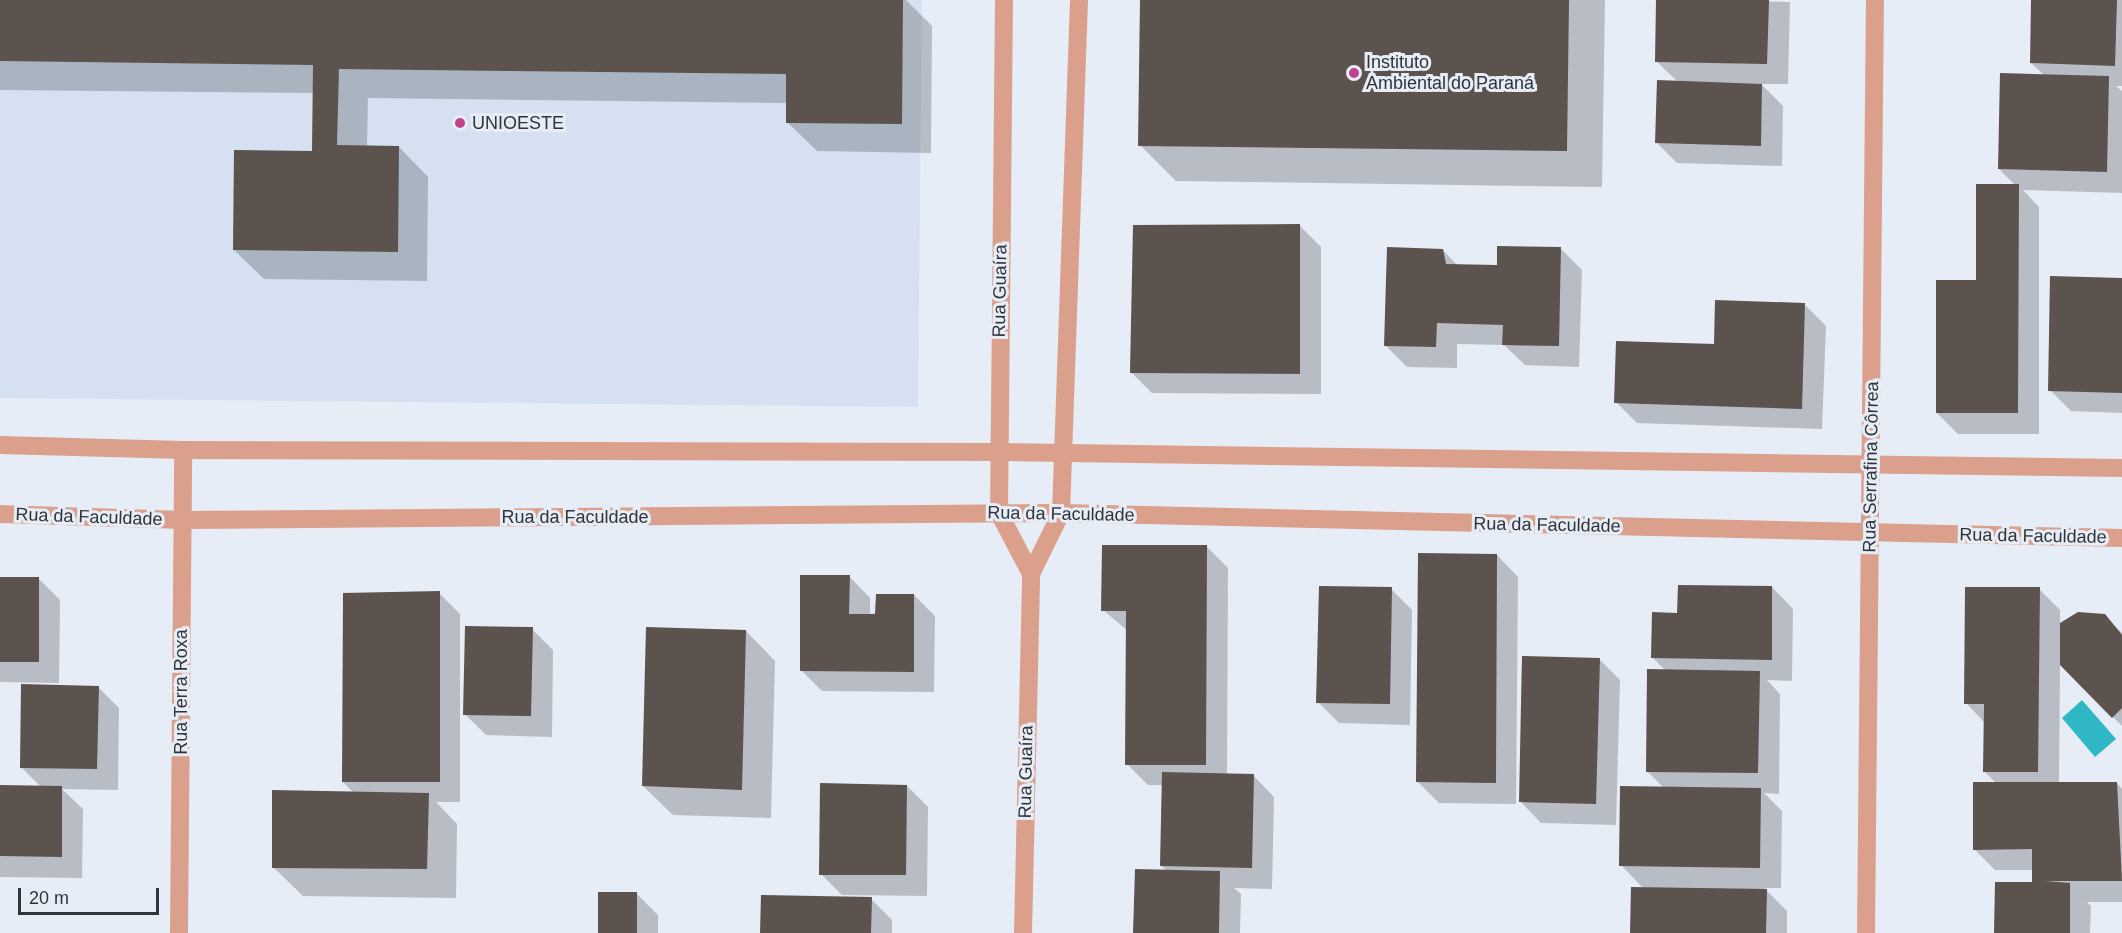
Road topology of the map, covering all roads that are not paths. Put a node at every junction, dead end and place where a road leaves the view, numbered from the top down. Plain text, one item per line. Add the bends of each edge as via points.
1 (1004, 0) edge
2 (1079, 0) edge
3 (1875, 0) edge
4 (0, 446) edge
5 (183, 450) junction
6 (999, 452) junction
7 (1063, 453) junction
8 (1871, 464) junction
9 (2122, 468) edge
10 (999, 513) junction
11 (1061, 513) junction
12 (0, 514) edge
13 (183, 520) junction
14 (1870, 532) junction
15 (2122, 538) edge
16 (1031, 574) junction
17 (179, 933) edge
18 (1023, 933) edge
19 (1866, 933) edge

1 - 6 street, Rua Guaíra
2 - 7 street, Rua Guaíra
3 - 8 street, Rua Serrafina Côrrea
4 - 5 street
5 - 6 street
5 - 13 street, Rua Terra Roxa
6 - 7 street
6 - 10 street, Rua Guaíra
7 - 8 street
7 - 11 street, Rua Guaíra
8 - 9 street
8 - 14 street, Rua Serrafina Côrrea
10 - 11 street, Rua da Faculdade
10 - 13 street, Rua da Faculdade
10 - 16 street, Rua Guaíra
11 - 14 street, Rua da Faculdade
11 - 16 street, Rua Guaíra
12 - 13 street, Rua da Faculdade
13 - 17 street, Rua Terra Roxa
14 - 15 street, Rua da Faculdade
14 - 19 street, Rua Serrafina Côrrea
16 - 18 street, Rua Guaíra

